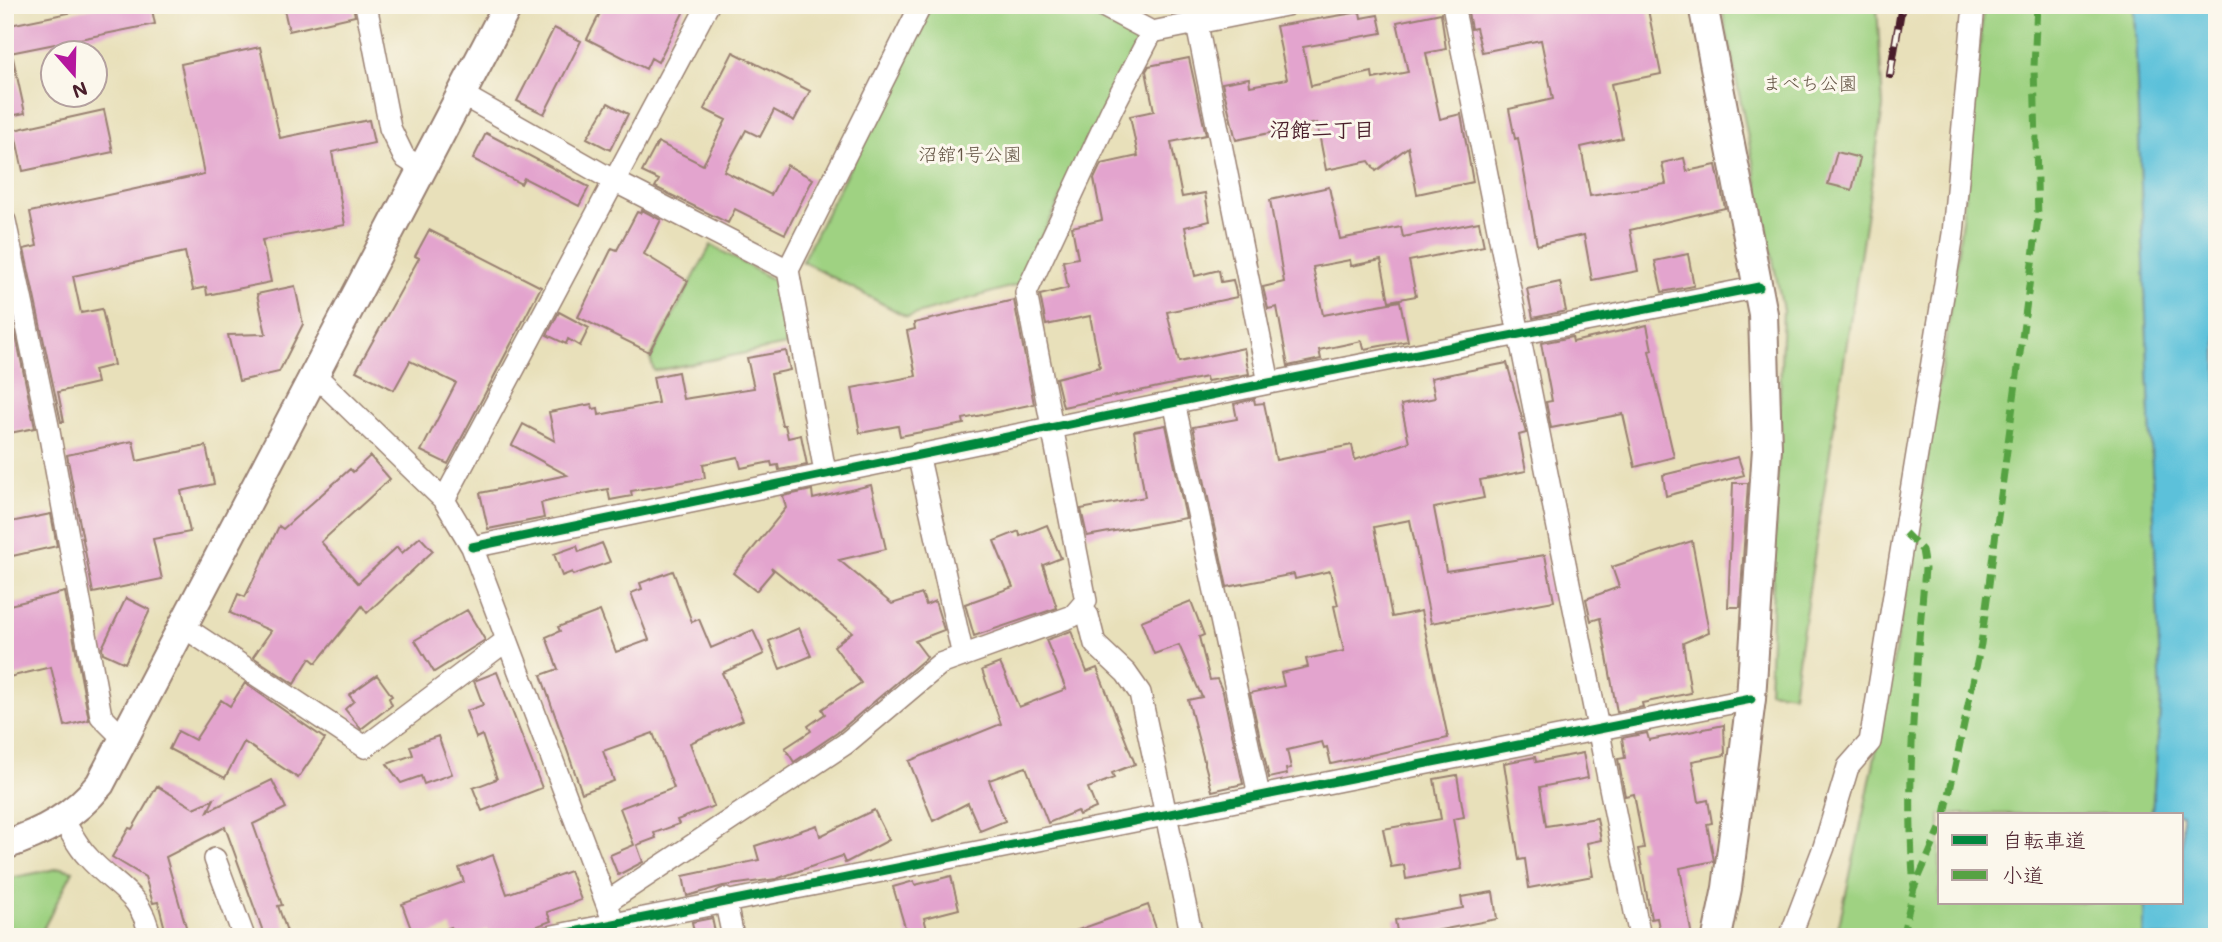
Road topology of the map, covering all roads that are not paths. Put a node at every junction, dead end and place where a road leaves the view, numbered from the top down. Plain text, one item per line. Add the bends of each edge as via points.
1 (366, 5) edge
2 (508, 5) edge
3 (708, 5) edge
4 (922, 5) edge
5 (1101, 5) edge
6 (1286, 5) edge
7 (1453, 5) edge
8 (1703, 5) edge
9 (1974, 5) edge
10 (1194, 14) edge
11 (1153, 32) junction
12 (461, 94) junction
13 (422, 169) junction
14 (616, 181) junction
15 (5, 220) edge
16 (788, 270) junction
17 (1759, 287) junction
18 (1517, 335) junction
19 (315, 374) junction
20 (1269, 383) junction
21 (1174, 402) junction
22 (1053, 428) junction
23 (918, 454) junction
24 (825, 472) junction
25 (444, 500) junction
26 (472, 547) junction
27 (1080, 607) junction
28 (184, 627) junction
29 (507, 640) junction
30 (963, 656) junction
31 (1751, 699) junction
32 (1596, 727) junction
33 (124, 739) junction
34 (1259, 795) junction
35 (1167, 813) junction
36 (63, 820) junction
37 (5, 845) edge
38 (215, 859) dead end
39 (725, 900) junction
40 (607, 902) junction
41 (613, 923) junction
42 (150, 937) edge
43 (244, 937) edge
44 (548, 937) edge
45 (733, 937) edge
46 (1192, 937) edge
47 (1640, 937) edge
48 (1717, 937) edge
49 (1790, 937) edge

1 - 13 street via 390,128 404,157
2 - 12 street
3 - 14 street
4 - 16 street
5 - 11 street
6 - 10 street
7 - 18 street
8 - 17 street
9 - 49 street via 1953,234 1870,742 1848,767
10 - 11 street
10 - 20 street
11 - 22 street via 1026,293
12 - 13 street
12 - 14 street
13 - 19 street
14 - 16 street
14 - 25 street
15 - 33 street via 101,716
16 - 24 street
17 - 18 street
17 - 31 street via 1767,448
18 - 20 street
18 - 32 street
19 - 25 street
19 - 28 street
20 - 21 street
21 - 22 street
21 - 34 street
22 - 23 street
22 - 27 street via 1086,601
23 - 24 street
23 - 30 street
24 - 26 street
25 - 26 street
26 - 29 street
27 - 30 street via 1073,616
27 - 35 street via 1088,615 1096,644 1140,693
28 - 29 street via 365,747
28 - 33 street
29 - 40 street
30 - 40 street via 940,664 845,744
31 - 32 street
31 - 48 street
32 - 34 street
32 - 47 street
33 - 36 street via 100,784 83,806
34 - 35 street
35 - 39 street
35 - 46 street
36 - 37 street
36 - 42 street via 88,858 123,886 139,907 147,918
38 - 43 street
39 - 41 street
39 - 45 street
40 - 41 street
41 - 44 street

